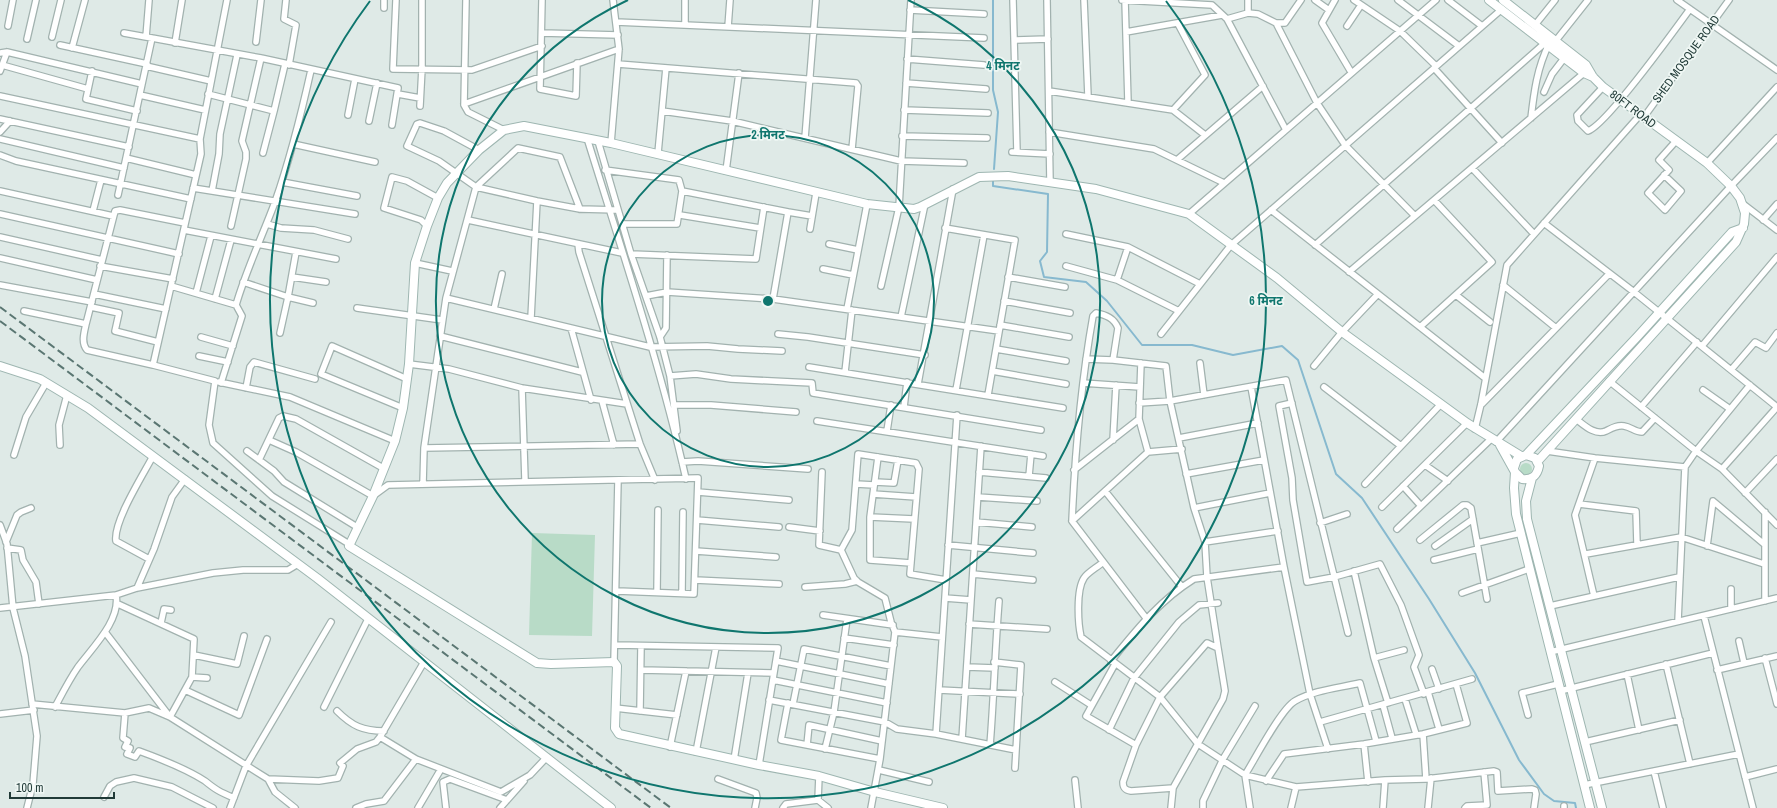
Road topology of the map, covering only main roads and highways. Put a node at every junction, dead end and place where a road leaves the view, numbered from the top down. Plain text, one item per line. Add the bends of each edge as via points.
1 (1490, 0) edge
2 (1503, 0) edge
3 (1551, 44) junction
4 (1593, 77) junction
5 (1743, 228) junction
6 (0, 366) edge
7 (1495, 442) junction
8 (1523, 456) junction
9 (1538, 462) junction
10 (1515, 470) junction
11 (1532, 478) junction
12 (611, 808) edge
13 (943, 808) edge
14 (1590, 808) edge
15 (1602, 808) edge

1 - 3 main road
2 - 3 main road, 80FT ROAD via 1535,25
3 - 4 main road via 1584,73
3 - 4 main road, 80FT ROAD via 1586,65
4 - 5 main road, 80FT ROAD via 1706,163 1731,186 1743,204
5 - 8 main road via 1732,232
5 - 9 main road via 1736,242
6 - 12 main road via 46,383 88,408 298,564
7 - 8 main road
7 - 10 main road
7 - 13 main road via 1342,332 1277,278 1188,214 1096,189 1008,176 979,177 914,208 867,204 598,140 524,126 504,130 457,172 438,198 427,226 415,263 409,364 403,408 395,441 373,496 349,544 351,548 537,663 614,662 617,666 617,733 758,766 819,776
8 - 9 main road via 1530,456
8 - 10 main road via 1517,459
9 - 11 main road via 1538,471
10 - 11 main road via 1522,479
10 - 14 main road via 1516,514
11 - 15 main road via 1526,501 1527,519

